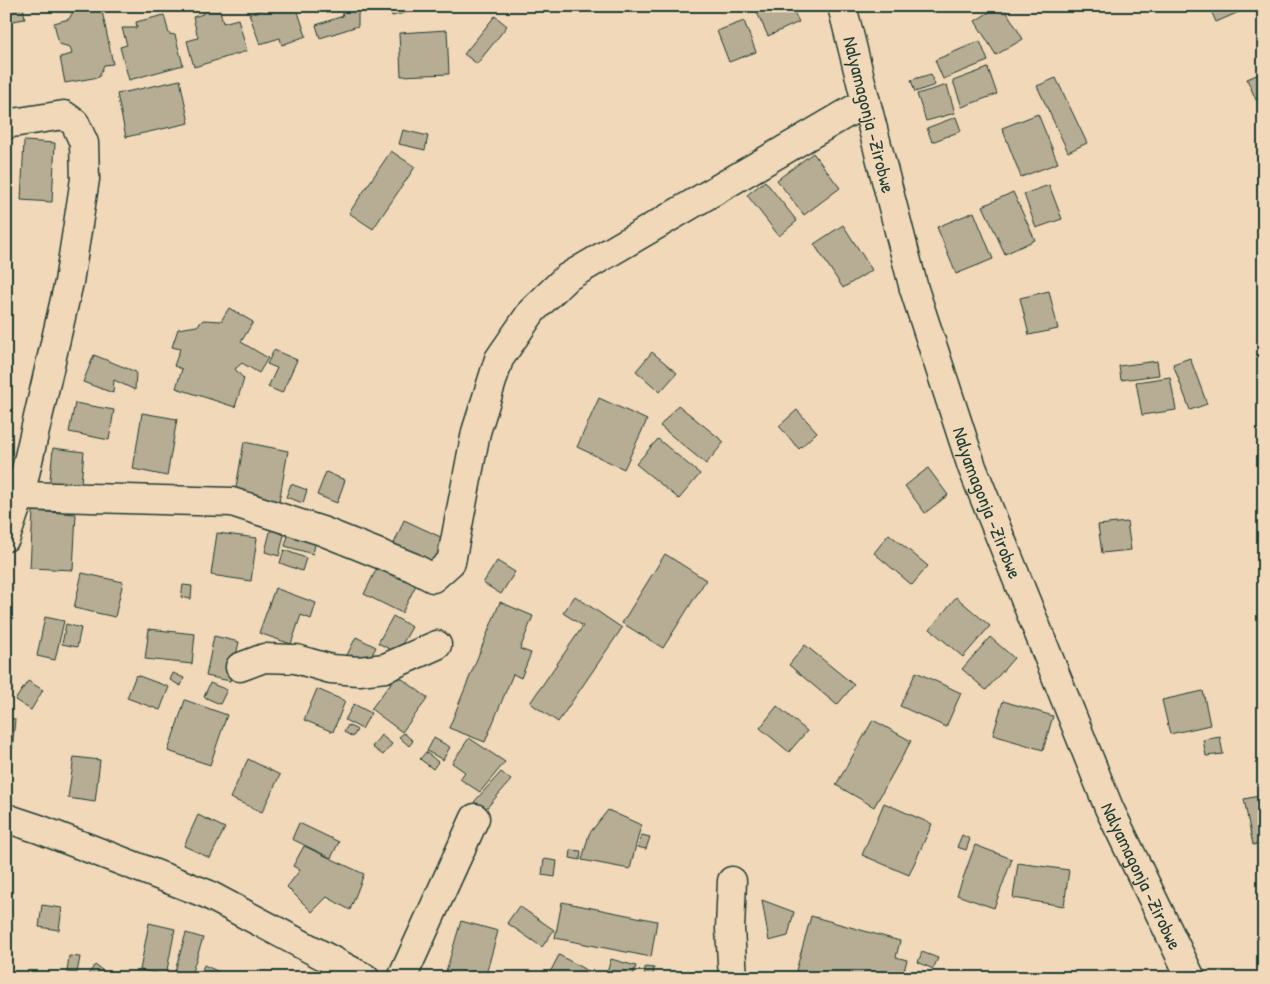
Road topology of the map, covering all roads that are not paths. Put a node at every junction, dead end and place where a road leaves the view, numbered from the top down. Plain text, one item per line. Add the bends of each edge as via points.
1 (842, 6) edge
2 (866, 102) junction
3 (6, 124) edge
4 (20, 496) junction
5 (6, 537) edge
6 (437, 645) dead end
7 (240, 666) dead end
8 (6, 818) edge
9 (475, 818) dead end
10 (732, 881) dead end
11 (365, 978) edge
12 (402, 978) edge
13 (733, 978) edge
14 (1191, 978) edge

1 - 2 street, Nalyamagonja -Zirobwe
2 - 4 street via 566,278 532,311 498,359 476,432 451,562 433,578 322,531 232,502
2 - 14 street, Nalyamagonja -Zirobwe via 914,289 972,467 1109,808
3 - 4 street via 64,115 75,123 84,143 85,179 69,282
4 - 5 street
6 - 7 street via 385,668 359,671 331,669 296,659 264,658
8 - 11 street via 207,894
9 - 12 street
10 - 13 street via 730,930

